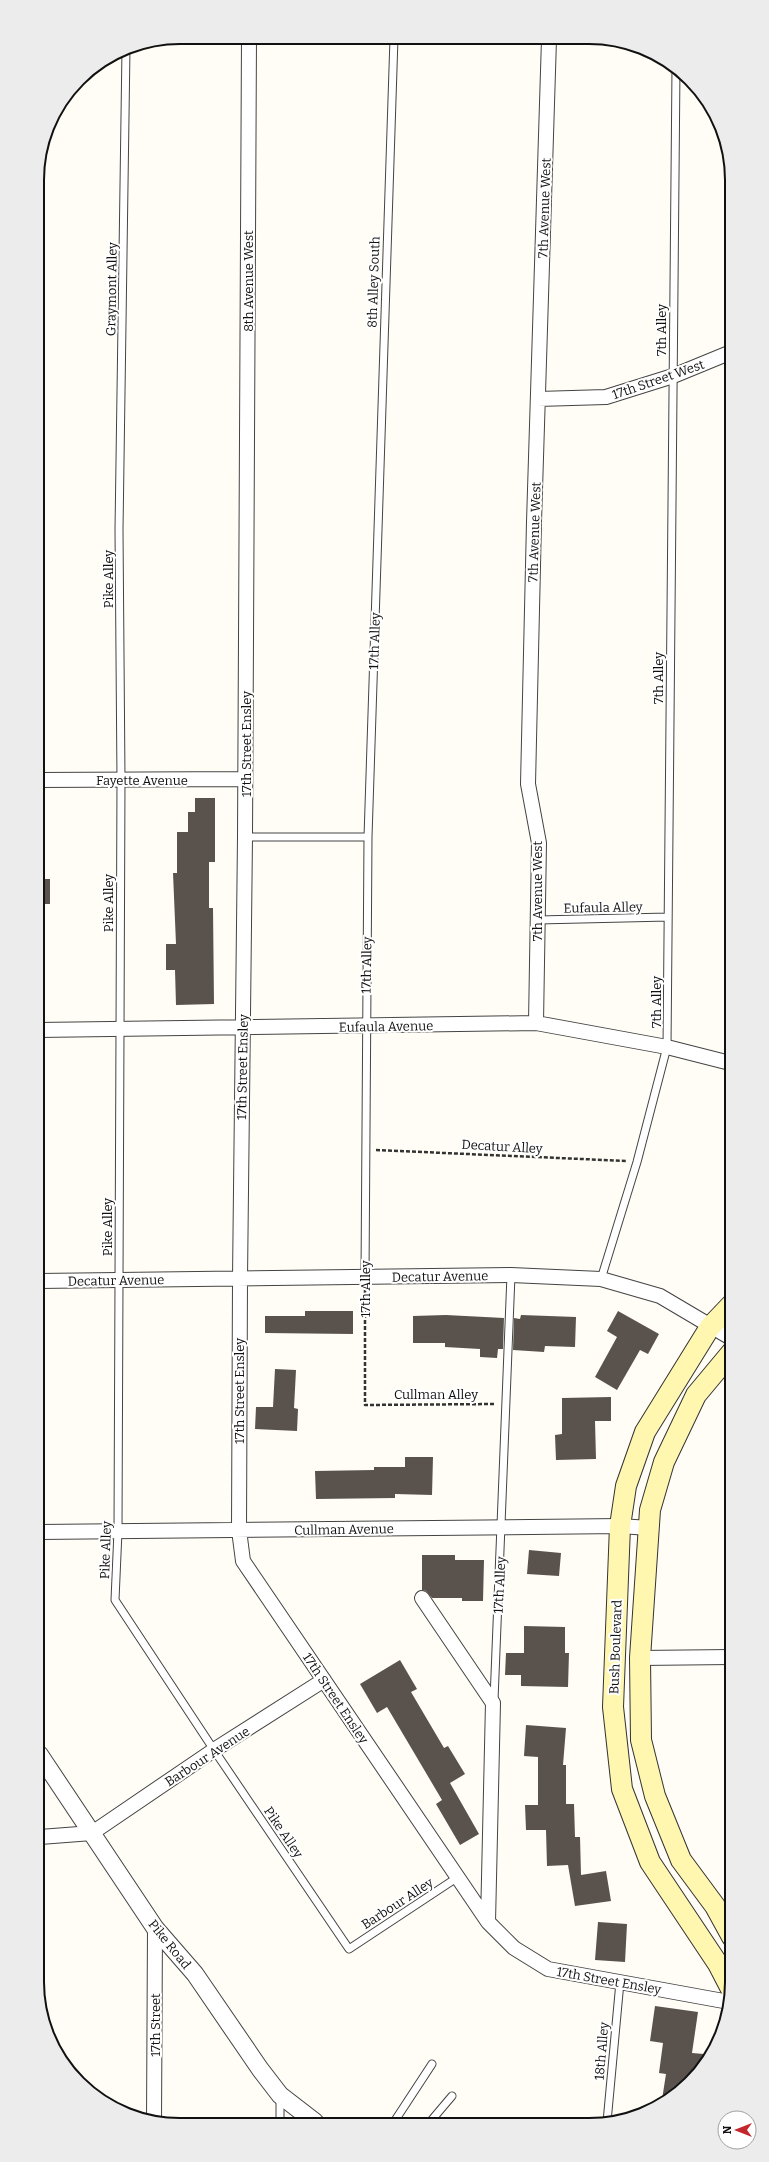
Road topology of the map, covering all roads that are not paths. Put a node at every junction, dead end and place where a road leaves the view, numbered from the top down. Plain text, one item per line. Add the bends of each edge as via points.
1 (249, 44) edge
2 (394, 44) edge
3 (549, 44) edge
4 (126, 55) edge
5 (676, 76) edge
6 (725, 355) edge
7 (673, 376) junction
8 (538, 399) junction
9 (247, 525) joint
10 (377, 526) joint
11 (119, 530) joint
12 (246, 779) junction
13 (44, 780) edge
14 (121, 780) junction
15 (246, 837) junction
16 (368, 837) junction
17 (668, 917) junction
18 (538, 920) junction
19 (536, 1023) junction
20 (366, 1026) junction
21 (120, 1028) junction
22 (243, 1028) junction
23 (44, 1030) edge
24 (667, 1047) junction
25 (725, 1062) edge
26 (511, 1275) junction
27 (365, 1276) junction
28 (601, 1278) junction
29 (240, 1279) junction
30 (119, 1280) junction
31 (44, 1281) edge
32 (725, 1311) edge
33 (710, 1327) junction
34 (725, 1335) edge
35 (725, 1360) edge
36 (620, 1526) junction
37 (502, 1527) junction
38 (649, 1528) junction
39 (239, 1530) junction
40 (118, 1531) junction
41 (44, 1532) edge
42 (422, 1598) dead end
43 (725, 1657) edge
44 (640, 1658) junction
45 (324, 1680) junction
46 (493, 1702) junction
47 (214, 1750) junction
48 (44, 1760) edge
49 (92, 1833) junction
50 (44, 1837) edge
51 (458, 1877) junction
52 (488, 1922) junction
53 (725, 1924) edge
54 (156, 1928) junction
55 (349, 1949) joint
56 (725, 1978) edge
57 (620, 1982) junction
58 (724, 2001) edge
59 (432, 2064) dead end
60 (280, 2095) junction
61 (452, 2096) dead end
62 (154, 2115) edge
63 (608, 2116) edge
64 (280, 2118) edge
65 (310, 2118) edge
66 (397, 2118) edge
67 (433, 2118) edge

1 - 9 street, 8th Avenue West
2 - 10 lane, 8th Alley South
3 - 8 street, 7th Avenue West
4 - 11 lane, Graymont Alley
5 - 7 lane, 7th Alley
6 - 7 street, 17th Street West
7 - 8 street, 17th Street West via 606,397
7 - 17 lane, 7th Alley
8 - 18 street, 7th Avenue West via 528,784 539,843
9 - 12 street, 17th Street Ensley
10 - 16 lane, 17th Alley
11 - 14 lane, Pike Alley
12 - 14 street, Fayette Avenue
12 - 15 street, 17th Street Ensley
13 - 14 street, Fayette Avenue
14 - 21 lane, Pike Alley
15 - 16 lane
15 - 22 street, 17th Street Ensley
16 - 20 lane, 17th Alley
17 - 18 lane, Eufaula Alley
17 - 24 lane, 7th Alley
18 - 19 street, 7th Avenue West
19 - 20 street, Eufaula Avenue
19 - 24 street, Eufaula Avenue
20 - 22 street, Eufaula Avenue
20 - 27 lane, 17th Alley
21 - 22 street, Eufaula Avenue
21 - 23 street, Eufaula Avenue
21 - 30 lane, Pike Alley
22 - 29 street, 17th Street Ensley
24 - 25 street, Eufaula Avenue
24 - 28 lane, 7th Alley via 637,1162
26 - 27 street, Decatur Avenue
26 - 28 street, Decatur Avenue
26 - 37 lane, 17th Alley
27 - 29 street, Decatur Avenue
28 - 33 street, Decatur Avenue via 660,1296
29 - 30 street, Decatur Avenue
29 - 39 street, 17th Street Ensley
30 - 31 street, Decatur Avenue
30 - 40 lane, Pike Alley
32 - 33 main road, Bush Boulevard
33 - 34 street, Decatur Avenue
33 - 36 main road, Bush Boulevard via 645,1432 626,1486
35 - 38 main road, Bush Boulevard via 696,1395 664,1462 650,1510
36 - 37 street, Cullman Avenue
36 - 38 street, Cullman Avenue
36 - 56 main road, Bush Boulevard via 613,1707 622,1789 650,1862
37 - 39 street, Cullman Avenue
37 - 46 lane, 17th Alley
38 - 44 main road, Bush Boulevard
39 - 40 street, Cullman Avenue
39 - 45 street, 17th Street Ensley via 243,1561
40 - 41 street, Cullman Avenue
40 - 47 lane, Pike Alley via 115,1600
42 - 46 street
43 - 44 street
44 - 53 main road, Bush Boulevard via 641,1740 655,1796 681,1860 715,1906
45 - 47 street, Barbour Avenue
45 - 51 street, 17th Street Ensley
46 - 52 street, 17th Alley
47 - 49 street, Barbour Avenue
47 - 55 lane, Pike Alley
48 - 49 street, Pike Road
49 - 50 street
49 - 54 street, Pike Road
51 - 52 street, 17th Street Ensley
51 - 55 lane, Barbour Alley
52 - 57 street, 17th Street Ensley via 514,1948 548,1969
54 - 60 street, Pike Road via 195,1974
54 - 62 street, 17th Street
57 - 58 street, 17th Street Ensley
57 - 63 lane, 18th Alley
59 - 66 lane
60 - 64 lane
60 - 65 street, Pike Road
61 - 67 lane

